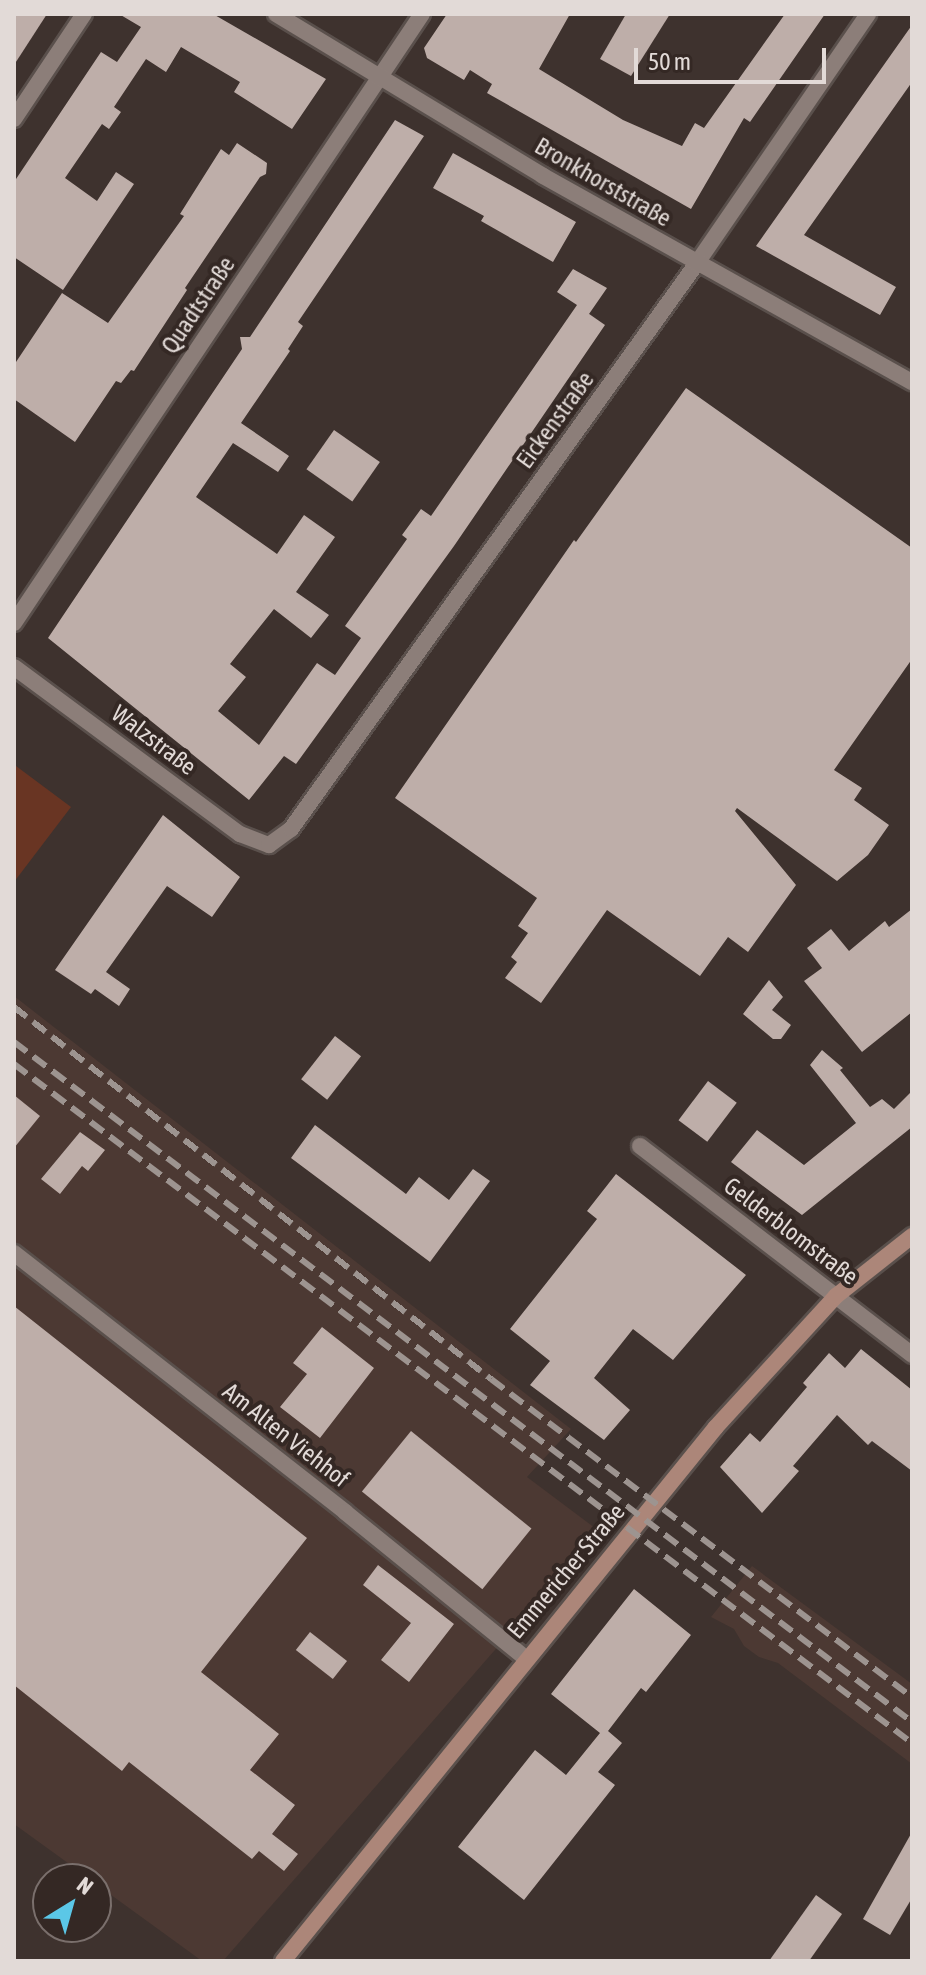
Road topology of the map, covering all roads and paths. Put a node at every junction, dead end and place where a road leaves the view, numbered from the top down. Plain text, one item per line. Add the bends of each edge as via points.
1 (84, 14) edge
2 (276, 14) edge
3 (422, 14) edge
4 (868, 14) edge
5 (379, 79) junction
6 (14, 119) edge
7 (697, 263) junction
8 (912, 382) edge
9 (14, 623) edge
10 (14, 667) edge
11 (269, 845) joint
12 (640, 1146) dead end
13 (912, 1236) edge
14 (14, 1253) edge
15 (836, 1296) junction
16 (912, 1355) edge
17 (525, 1658) junction
18 (283, 1961) edge

1 - 6 street
2 - 5 street, Bronkhorststraße
3 - 5 street, Quadtstraße
4 - 7 street, Eickenstraße
5 - 7 street, Bronkhorststraße
5 - 9 street, Quadtstraße
7 - 8 street, Bronkhorststraße
7 - 11 street, Eickenstraße via 291,829
10 - 11 street, Walzstraße via 240,834
12 - 15 street, Gelderblomstraße
13 - 15 main road, Emmericher Straße
14 - 17 street, Am Alten Viehhof
15 - 16 street, Gelderblomstraße
15 - 17 main road, Emmericher Straße via 716,1427
17 - 18 main road, Emmericher Straße

